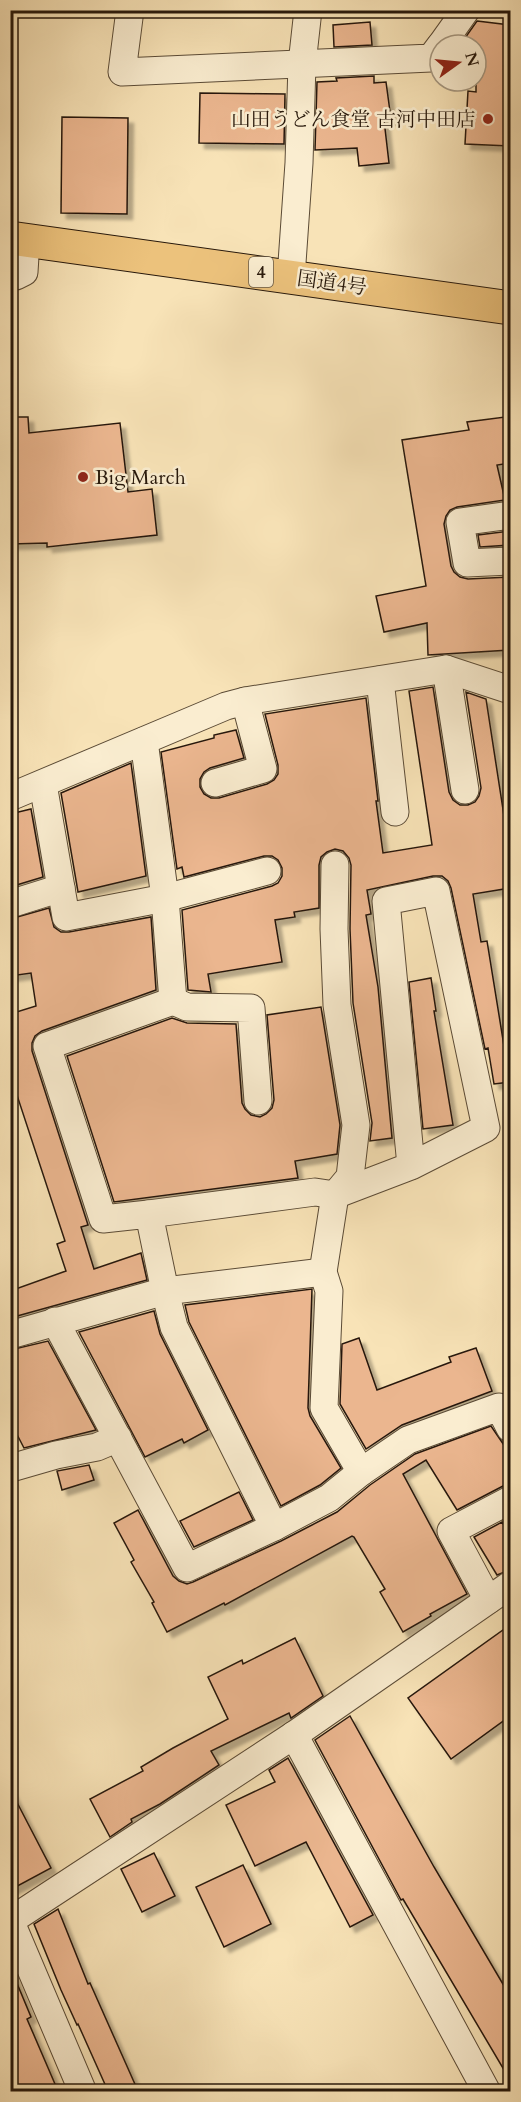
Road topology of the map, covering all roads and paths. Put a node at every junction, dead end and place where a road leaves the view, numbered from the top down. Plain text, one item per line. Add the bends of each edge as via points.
1 (130, 10) edge
2 (308, 10) edge
3 (466, 10) edge
4 (449, 33) edge
5 (428, 58) edge
6 (303, 64) junction
7 (18, 239) edge
8 (10, 275) edge
9 (291, 277) junction
10 (510, 308) edge
11 (510, 515) edge
12 (510, 561) edge
13 (446, 669) junction
14 (380, 680) junction
15 (510, 690) edge
16 (245, 701) junction
17 (144, 741) junction
18 (215, 783) dead end
19 (43, 784) junction
20 (465, 790) dead end
21 (10, 797) edge
22 (395, 812) dead end
23 (334, 865) dead end
24 (267, 871) dead end
25 (61, 888) junction
26 (165, 898) junction
27 (10, 904) edge
28 (173, 1001) junction
29 (258, 1101) dead end
30 (411, 1166) junction
31 (335, 1195) junction
32 (149, 1214) junction
33 (323, 1272) junction
34 (165, 1292) junction
35 (55, 1321) junction
36 (10, 1335) edge
37 (510, 1428) edge
38 (118, 1438) junction
39 (10, 1465) edge
40 (360, 1472) junction
41 (510, 1500) edge
42 (274, 1527) junction
43 (510, 1585) edge
44 (488, 1600) junction
45 (294, 1735) junction
46 (11, 1921) edge
47 (82, 2091) edge
48 (487, 2091) edge

1 - 6 street via 122,72
2 - 6 street
3 - 4 street
5 - 6 street
6 - 9 street
7 - 8 street via 24,273
7 - 9 highway, 国道4号 / 4
9 - 10 highway, 国道4号 / 4
11 - 12 street via 460,522 467,563
13 - 14 street
13 - 15 street
13 - 20 street
14 - 16 street
14 - 22 street
16 - 17 street
16 - 18 street via 263,769
17 - 19 street
17 - 26 street
19 - 21 street
19 - 25 street
23 - 31 street via 337,1005 356,1125 350,1177
24 - 26 street
25 - 26 street via 66,917
25 - 27 street
26 - 28 street
28 - 29 street via 187,1007 251,1008
28 - 32 street via 47,1046 104,1219
30 - 30 street via 486,1128 436,891 386,900
30 - 31 street
31 - 32 street via 315,1192
31 - 33 street
32 - 34 street
33 - 34 street
33 - 40 street via 329,1291 324,1408
34 - 35 street
34 - 42 street via 174,1327
35 - 36 street
35 - 38 street
37 - 40 street via 499,1407 408,1440
38 - 39 street via 97,1447 11,1468
38 - 42 street via 187,1568
40 - 42 street via 329,1498
41 - 44 street via 451,1531
43 - 44 street
44 - 45 street
45 - 46 street
45 - 48 street
46 - 47 street

